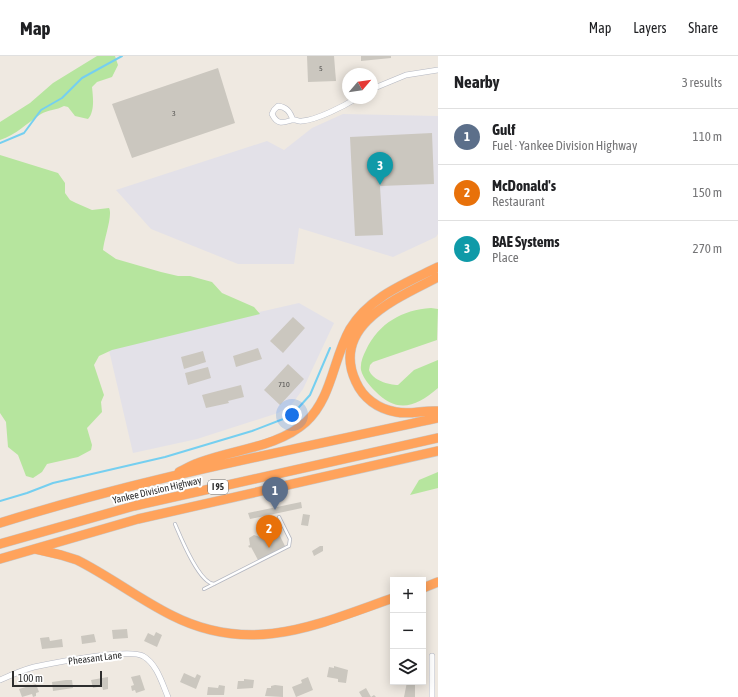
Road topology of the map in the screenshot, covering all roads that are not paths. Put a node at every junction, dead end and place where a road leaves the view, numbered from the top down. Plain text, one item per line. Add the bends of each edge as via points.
1 (438, 70) edge
2 (378, 87) edge
3 (345, 104) edge
4 (293, 120) dead end
5 (438, 267) edge
6 (438, 277) edge
7 (438, 410) edge
8 (438, 418) edge
9 (438, 438) edge
10 (438, 451) edge
11 (166, 478) junction
12 (279, 517) dead end
13 (0, 523) edge
14 (175, 524) dead end
15 (0, 544) edge
16 (31, 549) junction
17 (0, 559) edge
18 (438, 582) edge
19 (216, 583) junction
20 (426, 587) edge
21 (204, 589) dead end
22 (390, 599) edge
23 (432, 656) dead end
24 (0, 680) edge
25 (168, 697) edge
26 (432, 697) edge

1 - 2 street via 406,75
3 - 4 street via 302,121
5 - 11 highway via 381,297 360,315 345,338 322,401 301,426 281,437 198,463
6 - 7 highway via 374,313 356,337 351,361 352,373 359,388 377,405 404,413
8 - 11 highway, Yankee Division Highway / I 95
9 - 15 highway, Yankee Division Highway / I 95 via 127,508
10 - 16 highway via 158,514
11 - 13 highway, Yankee Division Highway / I 95
12 - 19 lane via 290,539 289,546
14 - 19 lane via 200,574 210,583
16 - 17 highway
16 - 22 highway via 72,558 171,616 199,627 230,634 289,632
18 - 20 highway
19 - 21 lane
23 - 26 street
24 - 25 street, Pheasant Lane via 43,665 116,654 135,654 153,665

